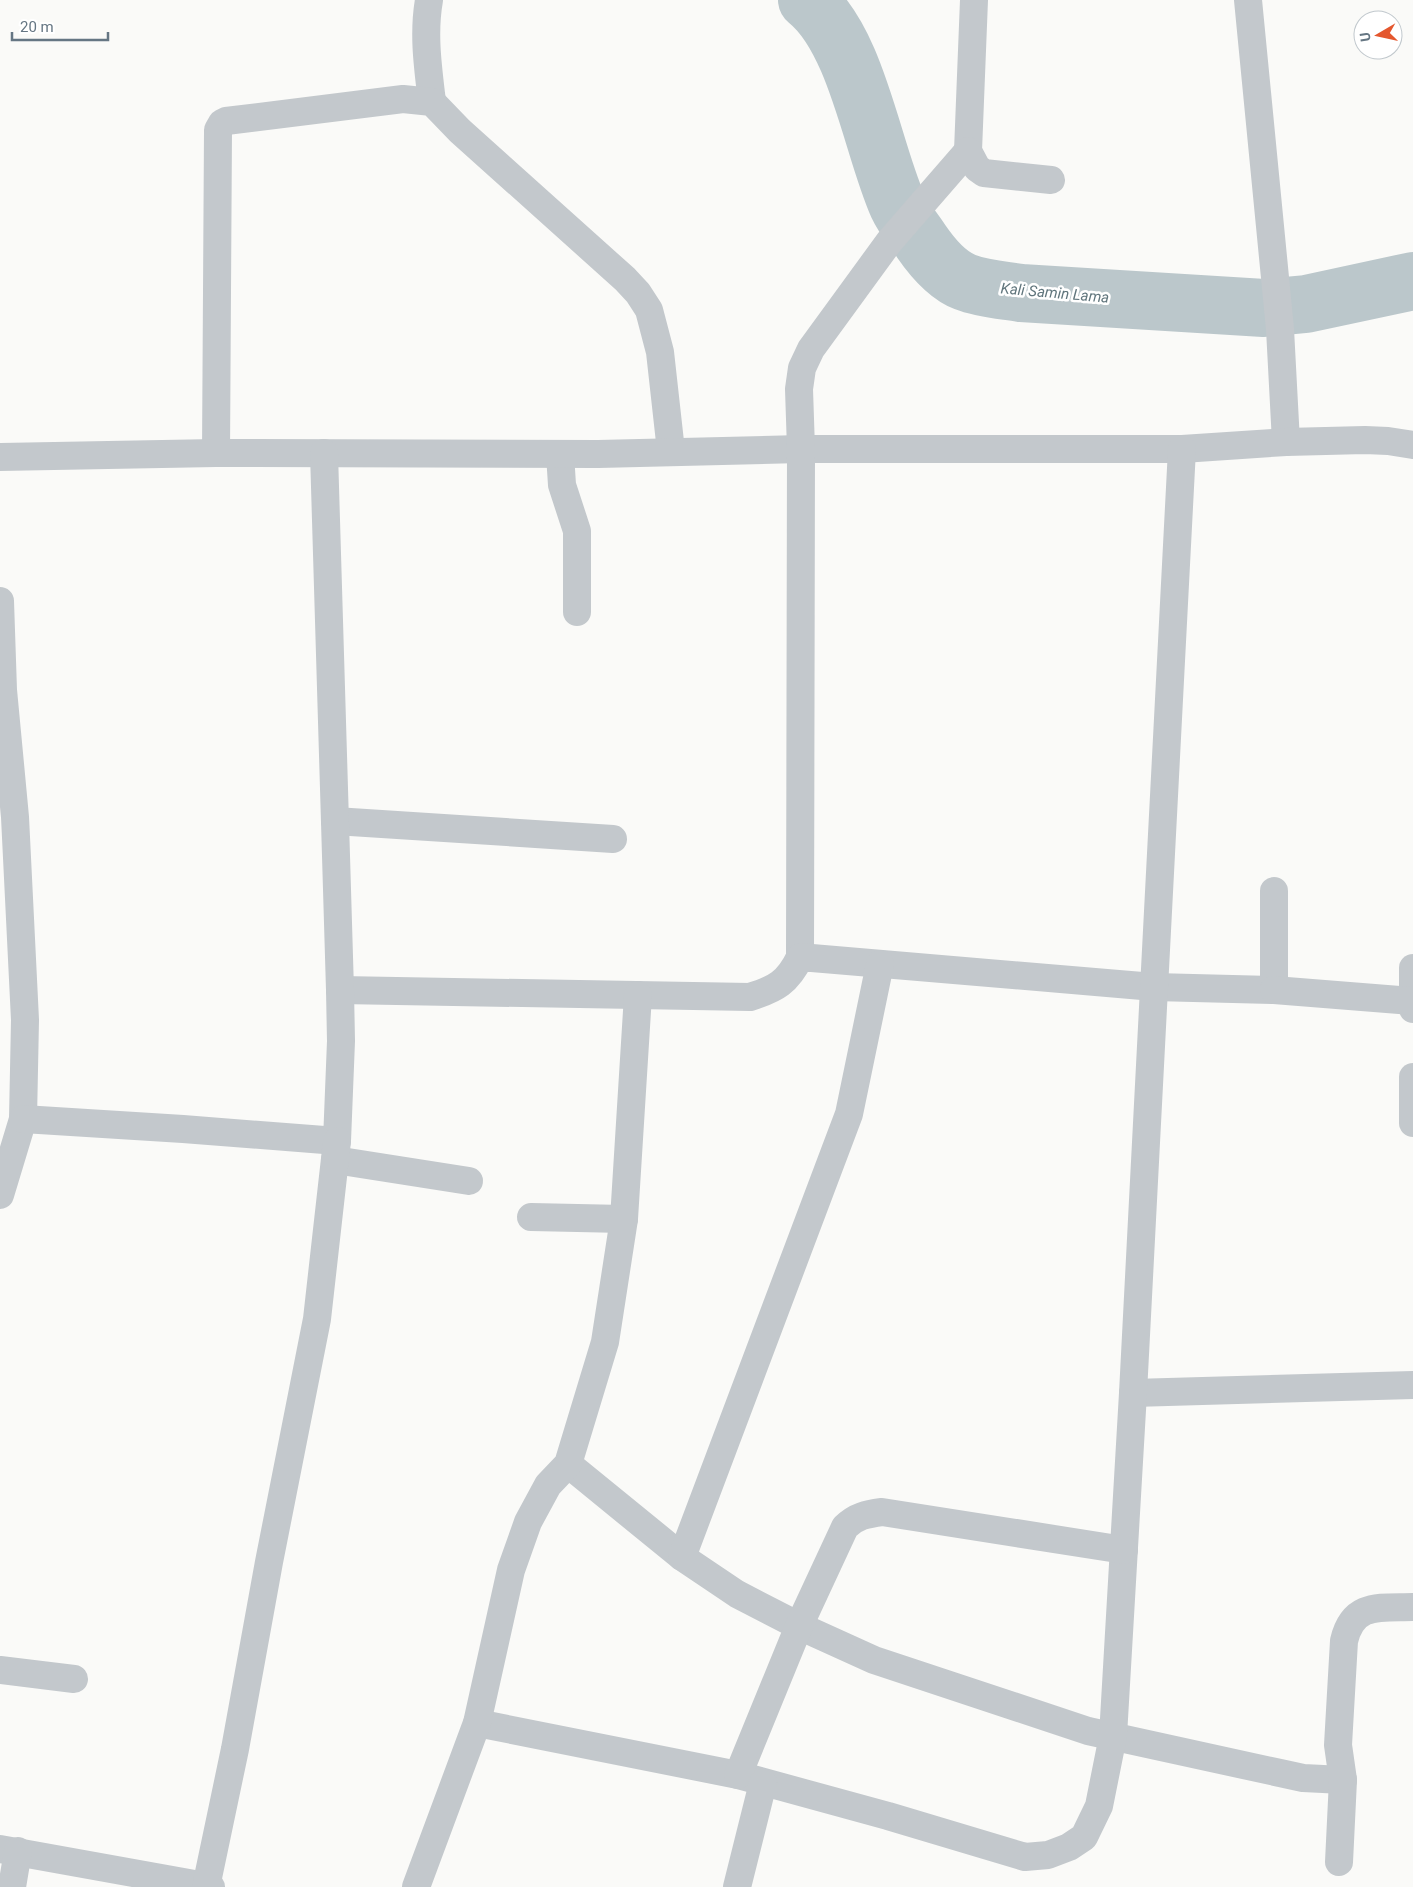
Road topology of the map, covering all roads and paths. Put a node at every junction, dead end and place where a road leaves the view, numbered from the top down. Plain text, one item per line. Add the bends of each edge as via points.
1 (429, 0) edge
2 (974, 0) edge
3 (1248, 0) edge
4 (432, 102) junction
5 (968, 151) junction
6 (1051, 180) dead end
7 (1286, 442) junction
8 (1413, 445) edge
9 (801, 449) junction
10 (1182, 449) junction
11 (671, 451) junction
12 (216, 453) junction
13 (324, 453) junction
14 (560, 454) junction
15 (0, 457) edge
16 (0, 601) edge
17 (577, 612) dead end
18 (2, 690) edge
19 (7, 817) edge
20 (335, 821) junction
21 (613, 839) dead end
22 (1274, 891) dead end
23 (800, 957) junction
24 (880, 964) junction
25 (1413, 968) edge
26 (1154, 987) junction
27 (340, 990) junction
28 (1274, 990) junction
29 (638, 995) junction
30 (1413, 1005) edge
31 (1413, 1077) edge
32 (24, 1119) junction
33 (1413, 1123) edge
34 (336, 1151) junction
35 (469, 1180) dead end
36 (0, 1195) edge
37 (531, 1217) dead end
38 (624, 1219) junction
39 (1413, 1385) edge
40 (1133, 1393) junction
41 (568, 1464) junction
42 (1124, 1550) junction
43 (682, 1557) junction
44 (1413, 1607) edge
45 (799, 1626) junction
46 (0, 1670) edge
47 (74, 1679) dead end
48 (477, 1723) junction
49 (1114, 1736) junction
50 (750, 1779) junction
51 (1343, 1780) junction
52 (9, 1850) edge
53 (1339, 1862) dead end
54 (12, 1887) edge
55 (208, 1887) edge
56 (416, 1887) edge
57 (737, 1887) edge

1 - 4 street via 426,44
2 - 5 street
3 - 7 street via 1280,329
4 - 11 street via 638,293 649,310 660,352
4 - 12 street via 403,99 226,122 220,126
5 - 6 street via 977,168 984,173
5 - 9 street via 889,242 811,349 802,368 799,389
7 - 8 street via 1388,440
7 - 10 street
9 - 10 street
9 - 11 street
9 - 23 street
10 - 26 street
11 - 14 street
12 - 13 street
12 - 15 street
13 - 14 street
13 - 20 street
14 - 17 street via 562,485 577,531
16 - 18 street
18 - 19 street
19 - 32 street via 26,1020
20 - 21 street
20 - 27 street
22 - 28 street
23 - 24 street
23 - 29 street via 788,978 776,987 750,997
24 - 26 street
24 - 43 street via 850,1114
25 - 30 street
26 - 28 street
26 - 40 street
27 - 29 street
27 - 34 street
28 - 30 street
29 - 38 street
31 - 33 street
32 - 34 street via 183,1129
32 - 36 street
34 - 35 street
34 - 55 street via 317,1319
37 - 38 street
38 - 41 street via 605,1342
39 - 40 street
40 - 42 street
41 - 43 street
41 - 48 street via 548,1485 528,1522 511,1570
42 - 45 street via 882,1512 868,1514 851,1520 845,1527
42 - 49 street
43 - 45 street via 736,1594
44 - 51 street via 1373,1608 1354,1617 1346,1629 1338,1745
45 - 49 street via 874,1660 1088,1731
45 - 50 street
46 - 47 street
48 - 50 street
48 - 56 street
49 - 50 street via 1099,1806 1084,1837 1068,1847 1037,1858
49 - 51 street via 1303,1778
50 - 57 street
51 - 53 street
52 - 54 street
52 - 55 street

